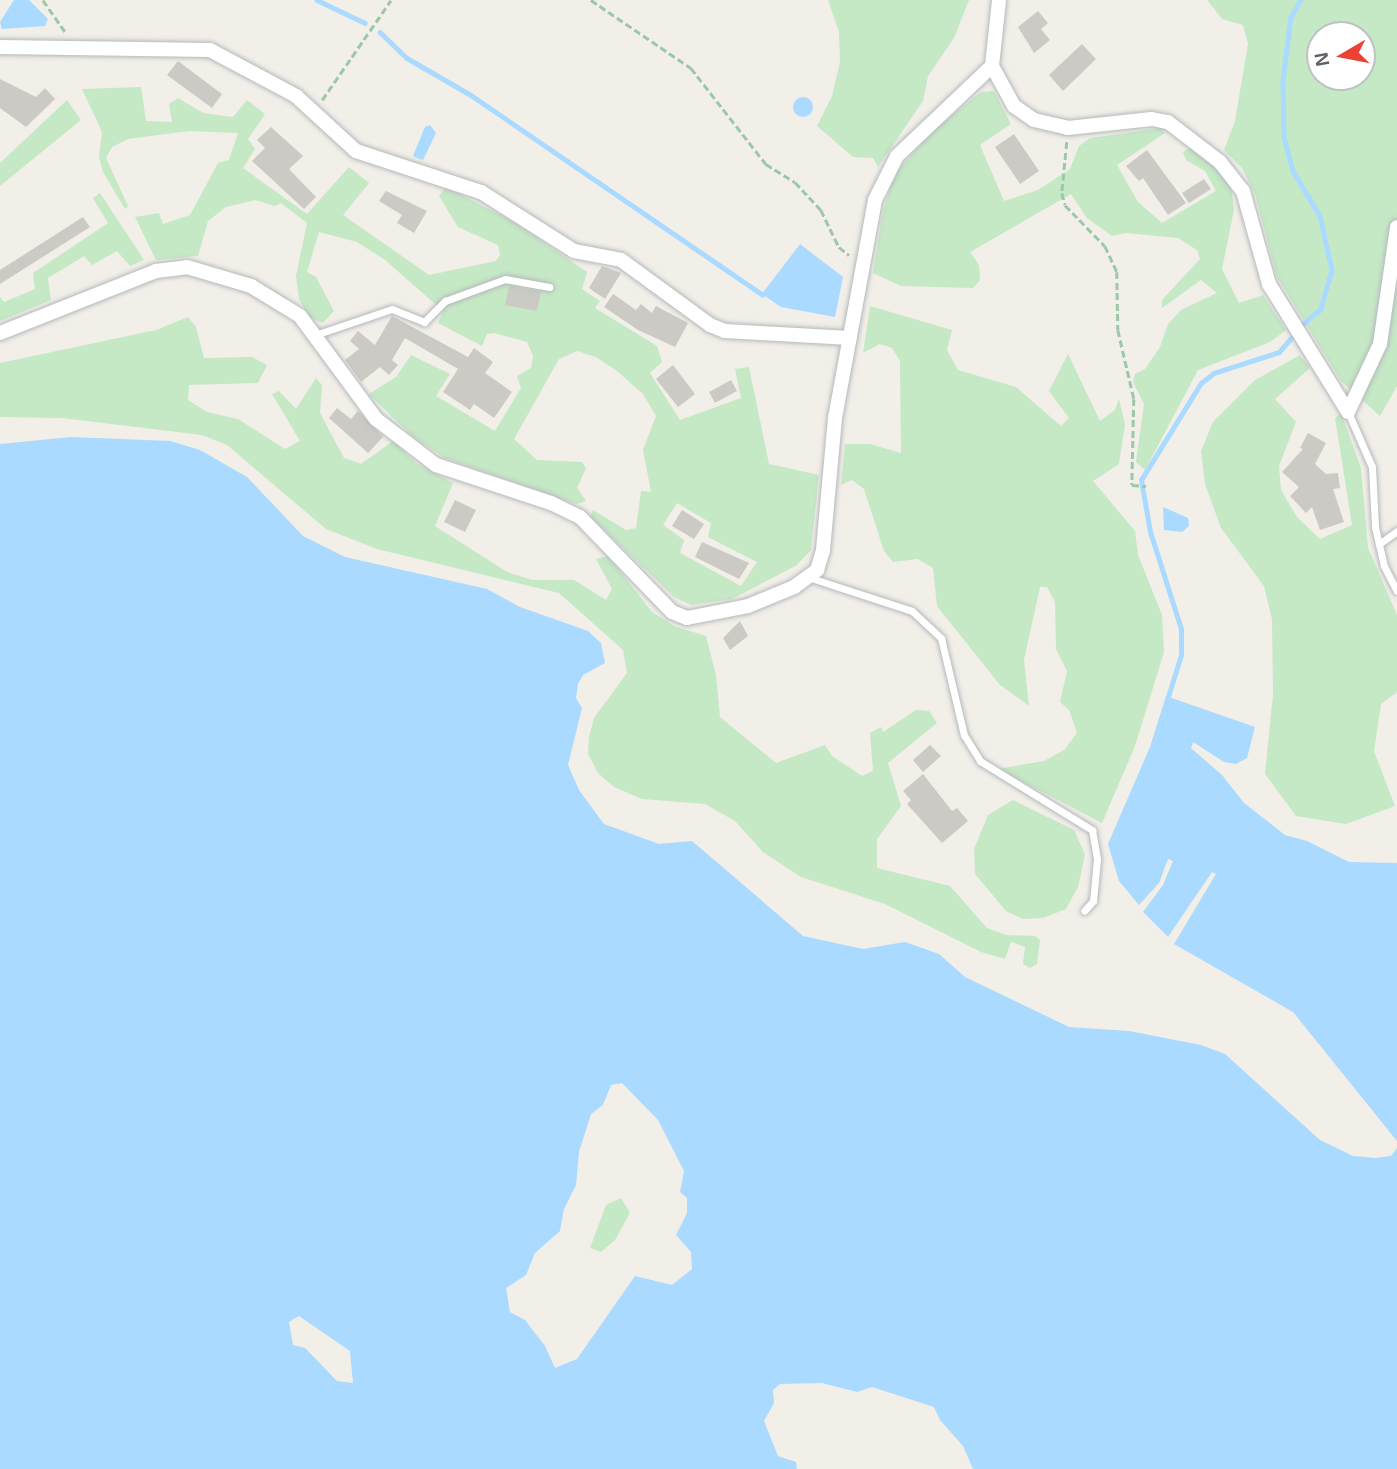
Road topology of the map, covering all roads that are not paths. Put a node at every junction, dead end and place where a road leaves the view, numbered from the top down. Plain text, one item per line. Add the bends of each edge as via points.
1 (999, 0) edge
2 (0, 47) edge
3 (992, 66) junction
4 (1397, 227) edge
5 (548, 287) dead end
6 (0, 333) edge
7 (315, 335) junction
8 (850, 338) junction
9 (1348, 412) junction
10 (1397, 531) edge
11 (1379, 544) junction
12 (811, 578) junction
13 (1397, 591) edge
14 (1084, 911) dead end

1 - 3 street
2 - 8 street via 210,50 276,82 356,151 481,192 574,251 636,267 710,325 725,331
3 - 8 street via 897,156 875,200
3 - 9 street via 1007,97 1023,115 1069,128 1152,119 1168,122 1220,162 1243,191 1269,284
4 - 9 street via 1380,344
5 - 7 lane via 505,279 445,301 424,322 392,309
6 - 7 street via 156,271 187,267 251,286 300,316
7 - 12 street via 376,419 409,447 436,465 580,517 672,612 687,618 748,606
8 - 12 street via 835,418 824,550
9 - 11 lane via 1372,467
10 - 11 lane
11 - 13 lane
12 - 14 lane via 912,611 942,638 964,735 980,761 1092,830 1097,859 1093,901

